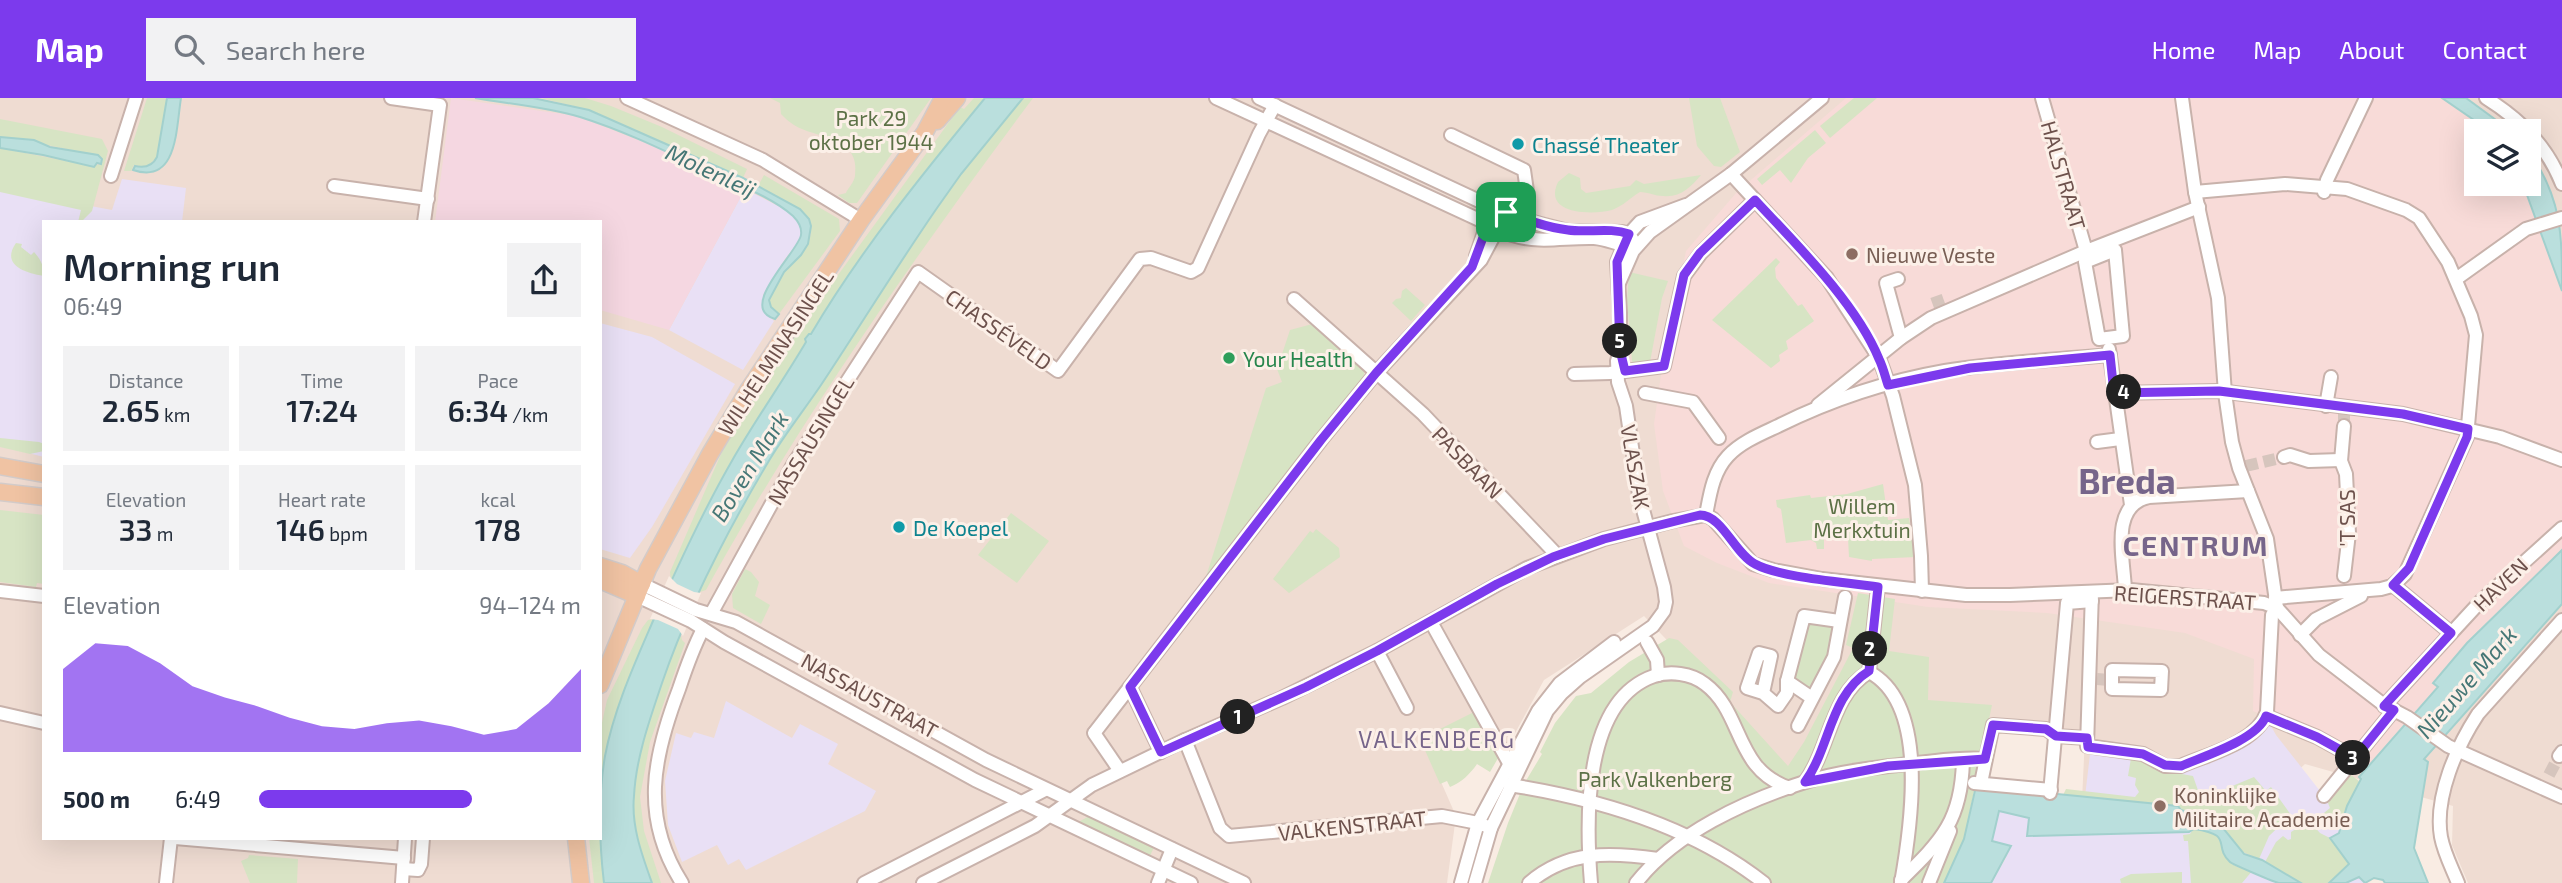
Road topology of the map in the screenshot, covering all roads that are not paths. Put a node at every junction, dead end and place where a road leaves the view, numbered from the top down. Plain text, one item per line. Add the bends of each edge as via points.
1 (136, 98) edge
2 (391, 98) edge
3 (627, 98) edge
4 (943, 98) edge
5 (957, 98) edge
6 (1216, 98) edge
7 (1259, 98) edge
8 (1822, 98) edge
9 (2042, 98) edge
10 (2182, 98) edge
11 (2366, 98) edge
12 (2486, 98) edge
13 (1275, 105) junction
14 (1266, 121) junction
15 (925, 132) junction
16 (1451, 135) dead end
17 (2557, 159) edge
18 (1731, 174) junction
19 (111, 176) dead end
20 (2562, 184) edge
21 (334, 186) dead end
22 (2324, 189) junction
23 (2196, 192) junction
24 (428, 198) junction
25 (1528, 198) dead end
26 (1755, 200) junction
27 (1686, 205) junction
28 (1499, 209) junction
29 (2202, 211) junction
30 (424, 220) edge
31 (860, 220) junction
32 (2551, 221) edge
33 (1493, 226) junction
34 (1629, 234) junction
35 (1622, 246) junction
36 (1637, 246) junction
37 (2094, 252) junction
38 (918, 272) joint
39 (1898, 279) dead end
40 (2456, 279) junction
41 (1619, 283) junction
42 (1294, 299) dead end
43 (1901, 338) junction
44 (2108, 338) junction
45 (2110, 355) junction
46 (1879, 358) junction
47 (1621, 371) junction
48 (1376, 373) junction
49 (1574, 374) dead end
50 (2331, 377) dead end
51 (1888, 385) junction
52 (1645, 393) dead end
53 (2114, 393) junction
54 (2225, 393) junction
55 (2326, 406) junction
56 (1812, 410) junction
57 (2344, 416) junction
58 (2468, 429) junction
59 (2120, 439) junction
60 (2097, 442) dead end
61 (1725, 446) junction
62 (2284, 457) tunnel mouth
63 (2341, 460) junction
64 (2562, 460) edge
65 (0, 466) edge
66 (42, 474) edge
67 (2248, 491) junction
68 (0, 492) edge
69 (42, 497) edge
70 (2131, 505) junction
71 (1706, 515) junction
72 (1647, 528) junction
73 (2562, 528) edge
74 (1557, 555) junction
75 (602, 567) edge
76 (602, 580) edge
77 (1878, 587) junction
78 (2387, 587) junction
79 (640, 589) junction
80 (1847, 590) junction
81 (2125, 590) junction
82 (2343, 590) junction
83 (0, 591) edge
84 (1922, 592) junction
85 (1664, 593) junction
86 (2092, 596) junction
87 (42, 597) edge
88 (2275, 599) junction
89 (711, 614) junction
90 (693, 616) junction
91 (2562, 620) edge
92 (1839, 621) junction
93 (1431, 622) junction
94 (703, 629) junction
95 (2451, 633) junction
96 (2300, 635) junction
97 (1647, 642) dead end
98 (1377, 651) junction
99 (1869, 671) junction
100 (1658, 675) junction
101 (602, 680) edge
102 (1130, 687) junction
103 (1764, 687) dead end
104 (1787, 687) junction
105 (1812, 698) junction
106 (1407, 708) dead end
107 (2389, 708) junction
108 (0, 713) edge
109 (2266, 714) junction
110 (42, 723) edge
111 (1798, 726) dead end
112 (2056, 736) junction
113 (1185, 740) junction
114 (2089, 743) junction
115 (2454, 748) junction
116 (1823, 751) junction
117 (1161, 752) junction
118 (2355, 758) junction
119 (1964, 759) junction
120 (1985, 759) junction
121 (1509, 763) junction
122 (1910, 764) junction
123 (1120, 771) junction
124 (1845, 774) junction
125 (2549, 775) tunnel mouth
126 (1805, 782) junction
127 (1979, 783) junction
128 (1510, 785) junction
129 (1962, 786) junction
130 (1790, 788) junction
131 (2542, 788) junction
132 (1045, 790) junction
133 (2324, 796) dead end
134 (2562, 797) edge
135 (1071, 802) junction
136 (1589, 802) junction
137 (1021, 803) junction
138 (1050, 817) junction
139 (1953, 820) junction
140 (1478, 823) junction
141 (1491, 828) junction
142 (1688, 838) junction
143 (173, 840) edge
144 (191, 840) edge
145 (405, 840) edge
146 (423, 840) edge
147 (576, 840) edge
148 (1171, 849) junction
149 (1589, 855) junction
150 (1658, 859) junction
151 (1198, 862) junction
152 (404, 863) junction
153 (1165, 871) junction
154 (1900, 882) edge
155 (166, 883) edge
156 (402, 883) edge
157 (581, 883) edge
158 (682, 883) edge
159 (864, 883) edge
160 (923, 883) edge
161 (1158, 883) edge
162 (1188, 883) edge
163 (1244, 883) edge
164 (1461, 883) edge
165 (1475, 883) edge
166 (1529, 883) edge
167 (1591, 883) edge
168 (1636, 883) edge
169 (1764, 883) edge
170 (1929, 883) edge
171 (2458, 883) edge

1 - 19 street
2 - 24 street via 440,105
3 - 31 street via 763,160
4 - 15 main road, WILHELMINASINGEL
5 - 15 main road, WILHELMINASINGEL
6 - 14 street
7 - 13 street
8 - 18 street
9 - 37 street, HALSTRAAT
10 - 23 street
11 - 22 street
12 - 17 street
13 - 14 street
13 - 28 street
14 - 33 street
14 - 38 street, CHASSÉVELD via 1199,268 1192,272 1140,259 1058,371
15 - 31 main road, WILHELMINASINGEL
16 - 25 street via 1524,170
17 - 20 street
18 - 26 street
18 - 27 street
21 - 24 street
22 - 23 street via 2270,184
22 - 40 street via 2347,189 2419,218
23 - 29 street
24 - 30 street
26 - 46 street via 1827,278
26 - 47 street via 1700,253 1684,275 1664,366
27 - 34 street via 1640,222
27 - 36 street
28 - 33 street
28 - 34 street via 1552,228
29 - 37 street
29 - 54 street via 2218,298
31 - 79 main road, WILHELMINASINGEL via 743,398
32 - 40 street via 2526,229
33 - 35 street via 1530,239 1595,238
33 - 48 street via 1484,255
34 - 35 street, VLASZAK
34 - 36 street
35 - 36 street
35 - 41 street, VLASZAK via 1617,262
36 - 41 street, VLASZAK
37 - 43 street via 1941,310
37 - 44 street via 2085,262 2099,339
37 - 44 street via 2115,250 2123,336
38 - 89 street, NASSAUSINGEL via 794,463
39 - 43 street via 1886,283
40 - 58 street via 2476,335
41 - 47 street, VLASZAK
42 - 48 street, PASBAAN
43 - 46 street
44 - 45 street
45 - 51 street via 1970,368
45 - 53 street
46 - 51 street
46 - 56 street
47 - 49 street
47 - 72 street, VLASZAK
48 - 74 street, PASBAAN via 1423,414
48 - 102 street
50 - 55 street
51 - 56 street
51 - 84 street via 1914,485
52 - 61 street via 1693,402
53 - 54 street
53 - 59 street
54 - 55 street
54 - 67 street via 2232,442
55 - 57 street
56 - 61 street
57 - 58 street via 2403,414
57 - 63 street, 'T SAS
58 - 64 street
58 - 78 street via 2409,568
59 - 60 street
59 - 70 street
61 - 71 street
62 - 63 street, 'T SAS
63 - 82 street, 'T SAS via 2348,502
65 - 66 main road
67 - 70 street via 2150,497
67 - 88 street via 2267,539
68 - 69 main road
70 - 81 street via 2122,526
71 - 72 street
71 - 80 street, REIGERSTRAAT via 1753,564
72 - 74 street
72 - 85 street, VLASZAK
73 - 95 street, HAVEN
74 - 93 street
75 - 79 main road via 622,573
76 - 79 main road
77 - 80 street, REIGERSTRAAT
77 - 84 street, REIGERSTRAAT
77 - 99 street
78 - 82 street, REIGERSTRAAT
78 - 95 street
79 - 90 street, NASSAUSTRAAT
79 - 101 main road, WILHELMINASINGEL
80 - 92 street
81 - 86 street, REIGERSTRAAT
81 - 88 street, REIGERSTRAAT via 2264,603
82 - 88 street, REIGERSTRAAT
82 - 96 street
83 - 87 street
84 - 86 street, REIGERSTRAAT
85 - 121 street via 1651,617 1560,683
85 - 128 street via 1664,611 1653,626 1580,677 1555,701
86 - 112 street via 2067,603
86 - 114 street via 2102,680
88 - 96 street
88 - 109 street
89 - 90 street, NASSAUSTRAAT
89 - 132 street, NASSAUSTRAAT via 736,622
90 - 94 street, NASSAUSTRAAT
91 - 115 street
92 - 104 street via 1804,616
92 - 105 street via 1834,657
93 - 98 street
93 - 121 street
94 - 137 street, NASSAUSTRAAT
94 - 158 street via 669,715 653,790 659,830
95 - 107 street, HAVEN
96 - 107 street via 2319,656
97 - 100 street via 1657,660
98 - 106 street
98 - 113 street
99 - 116 street via 1845,695
99 - 122 street via 1888,687 1902,710
100 - 130 street via 1685,675 1706,684 1754,765
100 - 136 street via 1632,689 1610,718 1597,751
102 - 117 street
102 - 123 street via 1095,732
103 - 104 street
104 - 105 street
105 - 111 street
107 - 115 street
107 - 118 street, HAVEN
108 - 110 street
109 - 114 street via 2261,726 2249,735 2181,766
109 - 118 street
112 - 114 street
112 - 120 street via 2046,729 1993,725
112 - 127 street via 2050,792
113 - 117 street
113 - 140 street, VALKENSTRAAT via 1220,828 1227,835 1442,816
115 - 131 street
115 - 171 street via 2440,828
116 - 124 street via 1829,769
116 - 126 street
117 - 123 street
118 - 133 street, HAVEN
119 - 120 street
119 - 122 street
119 - 129 street
120 - 127 street
121 - 140 street
122 - 124 street
122 - 154 street via 1909,822
123 - 135 street
124 - 126 street
125 - 131 street
126 - 130 street
127 - 129 street
128 - 136 street
128 - 141 street
129 - 139 street
130 - 142 street via 1731,813
131 - 134 street
132 - 135 street, NASSAUSTRAAT
132 - 137 street
135 - 138 street
135 - 148 street, NASSAUSTRAAT
136 - 142 street
136 - 149 street
137 - 138 street, NASSAUSTRAAT
137 - 159 street
138 - 153 street, NASSAUSTRAAT
138 - 160 street
139 - 154 street
139 - 170 street
140 - 141 street, VALKENSTRAAT
140 - 164 street
141 - 165 street
142 - 150 street
142 - 169 street
143 - 155 street
144 - 152 street
145 - 152 street
146 - 152 street via 418,870
147 - 157 main road
148 - 151 street, NASSAUSTRAAT
148 - 153 street
149 - 150 street
149 - 166 street via 1555,865
149 - 167 street
150 - 168 street
151 - 162 street
151 - 163 street, NASSAUSTRAAT
152 - 156 street
153 - 161 street
153 - 162 street, NASSAUSTRAAT

